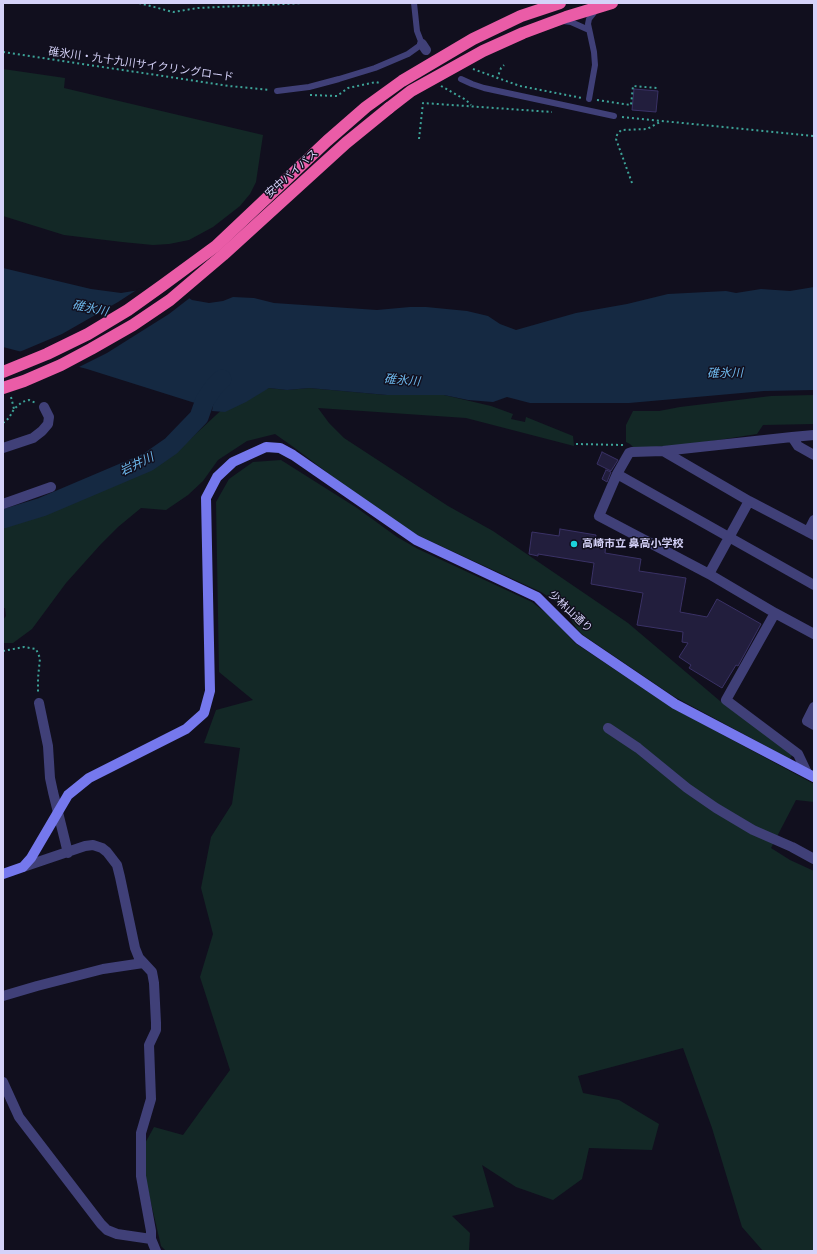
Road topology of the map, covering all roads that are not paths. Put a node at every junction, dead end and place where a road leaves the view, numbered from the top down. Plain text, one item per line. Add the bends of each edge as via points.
1 (414, 3) edge
2 (560, 3) edge
3 (612, 3) edge
4 (599, 7) junction
5 (555, 21) junction
6 (589, 30) junction
7 (461, 79) dead end
8 (277, 90) road end
9 (590, 99) road end
10 (614, 116) road end
11 (3, 372) edge
12 (3, 388) edge
13 (44, 407) road end
14 (814, 436) edge
15 (792, 437) junction
16 (3, 448) edge
17 (663, 451) junction
18 (814, 455) edge
19 (617, 474) junction
20 (51, 487) dead end
21 (749, 501) junction
22 (3, 504) edge
23 (814, 520) edge
24 (811, 533) edge
25 (729, 538) junction
26 (709, 574) junction
27 (814, 584) edge
28 (774, 613) junction
29 (814, 634) edge
30 (39, 703) road end
31 (814, 707) edge
32 (814, 725) edge
33 (608, 728) dead end
34 (811, 775) edge
35 (58, 812) junction
36 (68, 853) junction
37 (814, 859) edge
38 (23, 867) junction
39 (3, 874) edge
40 (143, 963) junction
41 (3, 996) edge
42 (3, 1082) edge
43 (151, 1239) junction
44 (156, 1251) edge

1 - 8 lane via 417,31 424,47 375,68 309,87
2 - 11 highway, 安中バイパス via 521,16 473,39 402,81 326,141 216,246 163,285 88,334
3 - 4 highway, 安中バイパス
4 - 5 highway, 安中バイパス
4 - 6 lane via 589,19
5 - 6 lane via 571,22
5 - 12 highway, 安中バイパス, bridge via 482,51 411,91 346,143 170,300 91,349
6 - 9 lane via 595,65
7 - 10 lane via 484,88
13 - 16 street via 49,417 48,424 42,431 33,438
14 - 15 street
15 - 17 street
15 - 18 street via 798,446
17 - 19 street via 632,452
17 - 21 street
19 - 25 street
19 - 26 street via 599,516
20 - 22 street
21 - 24 street
21 - 25 street
23 - 24 street
25 - 26 street
25 - 27 street
26 - 28 street
28 - 29 street
28 - 34 street via 726,700 798,754
30 - 35 street via 48,746 50,778
31 - 32 street via 807,721
33 - 37 street via 716,808 753,830
34 - 35 street, 少林山通り via 675,704 579,639 537,597 416,540 293,455 280,448 266,447 233,462 217,477 206,498 210,691 204,712 186,729 89,778 68,795
35 - 36 street
35 - 38 street
36 - 38 street
36 - 40 street via 85,846 99,846 114,861 120,877 135,948
38 - 39 street
40 - 41 street via 103,969
40 - 43 street via 152,972 156,1023 156,1030 149,1045 150,1099 141,1134 141,1176
42 - 43 street via 19,1118 100,1224 117,1234
43 - 44 street

